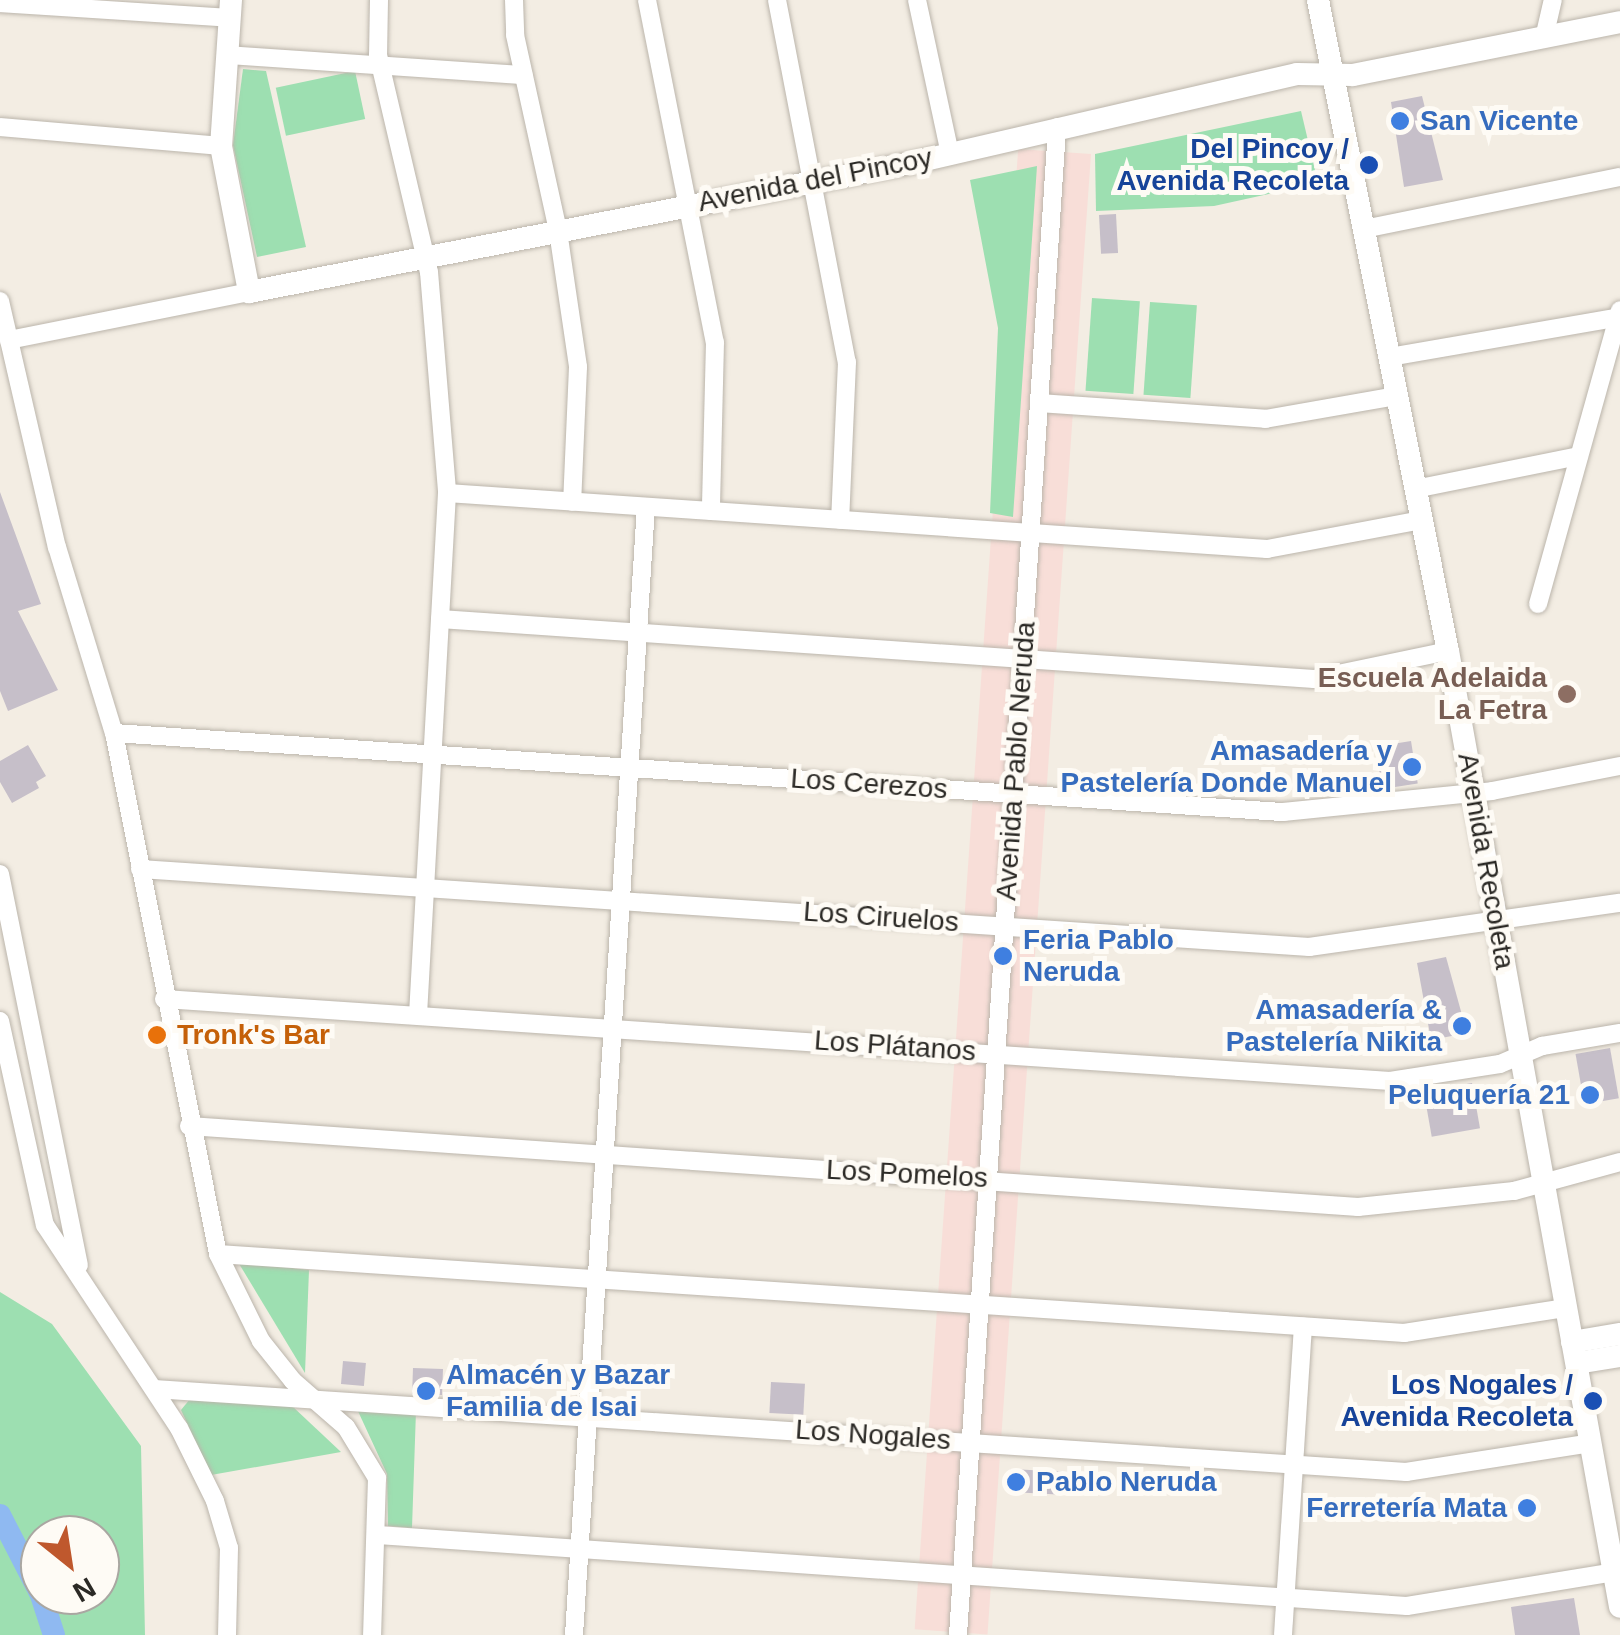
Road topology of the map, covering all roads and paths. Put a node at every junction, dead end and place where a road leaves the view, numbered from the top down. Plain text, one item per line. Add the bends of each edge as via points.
1 (380, 0) edge
2 (514, 0) edge
3 (647, 0) edge
4 (777, 0) edge
5 (917, 0) edge
6 (1318, 0) edge
7 (1553, 0) edge
8 (0, 3) edge
9 (230, 9) edge
10 (1620, 22) edge
11 (1544, 38) junction
12 (227, 55) junction
13 (382, 66) junction
14 (1332, 72) junction
15 (523, 75) junction
16 (0, 127) edge
17 (1057, 127) junction
18 (221, 146) junction
19 (950, 154) junction
20 (1620, 177) edge
21 (812, 181) junction
22 (688, 206) junction
23 (1364, 229) junction
24 (558, 231) junction
25 (425, 257) junction
26 (250, 292) junction
27 (0, 302) edge
28 (1619, 315) edge
29 (9, 340) junction
30 (1389, 356) junction
31 (1397, 396) junction
32 (1039, 403) junction
33 (1579, 456) junction
34 (1416, 490) junction
35 (447, 494) junction
36 (572, 502) junction
37 (646, 507) junction
38 (711, 512) junction
39 (840, 520) junction
40 (1422, 520) junction
41 (1031, 533) junction
42 (1538, 604) dead end
43 (440, 619) junction
44 (638, 632) junction
45 (1448, 651) junction
46 (1023, 659) junction
47 (114, 733) junction
48 (432, 754) junction
49 (1620, 766) edge
50 (630, 768) junction
51 (1474, 791) junction
52 (1014, 793) junction
53 (140, 869) junction
54 (0, 874) edge
55 (424, 888) junction
56 (621, 900) junction
57 (1620, 902) edge
58 (1498, 924) junction
59 (1005, 926) junction
60 (164, 999) junction
61 (418, 1016) junction
62 (0, 1021) edge
63 (613, 1028) junction
64 (1620, 1032) edge
65 (997, 1053) junction
66 (1521, 1055) junction
67 (189, 1126) junction
68 (604, 1155) junction
69 (1620, 1162) edge
70 (989, 1179) junction
71 (1543, 1180) junction
72 (218, 1254) junction
73 (80, 1270) junction
74 (597, 1279) junction
75 (981, 1305) junction
76 (1566, 1308) junction
77 (1304, 1327) junction
78 (1620, 1334) edge
79 (1574, 1353) junction
80 (1620, 1356) edge
81 (154, 1389) junction
82 (311, 1399) junction
83 (588, 1417) junction
84 (972, 1442) junction
85 (1591, 1443) junction
86 (1294, 1464) junction
87 (378, 1534) junction
88 (579, 1548) junction
89 (1617, 1572) edge
90 (962, 1576) junction
91 (1286, 1598) junction
92 (1620, 1608) edge
93 (227, 1635) edge
94 (372, 1635) edge
95 (574, 1635) edge
96 (958, 1635) edge
97 (1283, 1635) edge

1 - 13 street
2 - 15 street
3 - 22 street
4 - 21 street
5 - 19 street
6 - 14 street, Avenida Recoleta
7 - 11 street
8 - 9 street
9 - 12 street
10 - 11 street, Avenida del Pincoy
11 - 14 street, Avenida del Pincoy via 1353,76
12 - 13 street
12 - 18 street
13 - 15 street
13 - 25 street
14 - 17 street, Avenida del Pincoy
14 - 23 street, Avenida Recoleta
15 - 24 street
16 - 18 street
17 - 19 street, Avenida del Pincoy
17 - 32 street, Avenida Pablo Neruda
18 - 26 street
19 - 21 street, Avenida del Pincoy
20 - 23 street
21 - 22 street, Avenida del Pincoy
21 - 39 street via 848,362
22 - 24 street, Avenida del Pincoy
22 - 38 street via 718,365
23 - 30 street, Avenida Recoleta
24 - 25 street, Avenida del Pincoy
24 - 36 street via 580,381
25 - 26 street, Avenida del Pincoy
25 - 35 street
26 - 29 street, Avenida del Pincoy
27 - 29 street
28 - 30 street
28 - 33 street
29 - 47 street via 57,547
30 - 31 street, Avenida Recoleta
31 - 32 street via 1265,419
31 - 34 street, Avenida Recoleta
32 - 41 street, Avenida Pablo Neruda
33 - 34 street
33 - 42 street
34 - 40 street, Avenida Recoleta
35 - 36 street
35 - 43 street
36 - 37 street
37 - 38 street
37 - 44 street
38 - 39 street
39 - 41 street
40 - 41 street via 1267,549
40 - 45 street, Avenida Recoleta
41 - 46 street, Avenida Pablo Neruda
43 - 44 street
43 - 48 street
44 - 46 street
44 - 50 street
45 - 46 street via 1314,679
45 - 51 street, Avenida Recoleta
46 - 52 street, Avenida Pablo Neruda
47 - 48 street, Los Cerezos
47 - 53 street
48 - 50 street, Los Cerezos
48 - 55 street
49 - 51 street, Los Cerezos
50 - 52 street, Los Cerezos
50 - 56 street
51 - 52 street, Los Cerezos via 1305,812
51 - 58 street, Avenida Recoleta
52 - 59 street, Avenida Pablo Neruda
53 - 55 street, Los Ciruelos
53 - 60 street
54 - 73 street
55 - 56 street, Los Ciruelos
55 - 61 street
56 - 59 street, Los Ciruelos
56 - 63 street
57 - 58 street, Los Ciruelos
58 - 59 street, Los Ciruelos via 1308,947
58 - 66 street, Avenida Recoleta
59 - 65 street, Avenida Pablo Neruda
60 - 61 street, Los Plátanos
60 - 67 street
61 - 63 street, Los Plátanos
62 - 73 street via 45,1224
63 - 65 street, Los Plátanos
63 - 68 street
64 - 66 street, Los Plátanos
65 - 66 street, Los Plátanos via 1390,1080
65 - 70 street, Avenida Pablo Neruda
66 - 71 street, Avenida Recoleta
67 - 68 street, Los Pomelos
67 - 72 street
68 - 70 street, Los Pomelos
68 - 74 street
69 - 71 street, Los Pomelos
70 - 71 street, Los Pomelos via 1387,1208 1514,1191
70 - 75 street, Avenida Pablo Neruda
71 - 76 street, Avenida Recoleta
72 - 74 street
72 - 82 street via 261,1341
73 - 81 street
74 - 75 street
74 - 83 street
75 - 77 street
75 - 84 street, Avenida Pablo Neruda
76 - 77 street via 1428,1334
76 - 79 street, Avenida Recoleta
77 - 86 street
78 - 79 street
79 - 80 street
79 - 85 street, Avenida Recoleta
81 - 82 street, Los Nogales
81 - 93 street via 226,1530
82 - 83 street, Los Nogales
82 - 87 street via 346,1427 374,1468
83 - 84 street, Los Nogales
83 - 88 street
84 - 86 street, Los Nogales
84 - 90 street, Avenida Pablo Neruda
85 - 86 street, Los Nogales via 1438,1471
85 - 89 street, Avenida Recoleta
86 - 91 street
87 - 88 street
87 - 94 street
88 - 90 street
88 - 95 street
89 - 91 street via 1435,1605
89 - 92 street, Avenida Recoleta
90 - 91 street
90 - 96 street, Avenida Pablo Neruda
91 - 97 street

